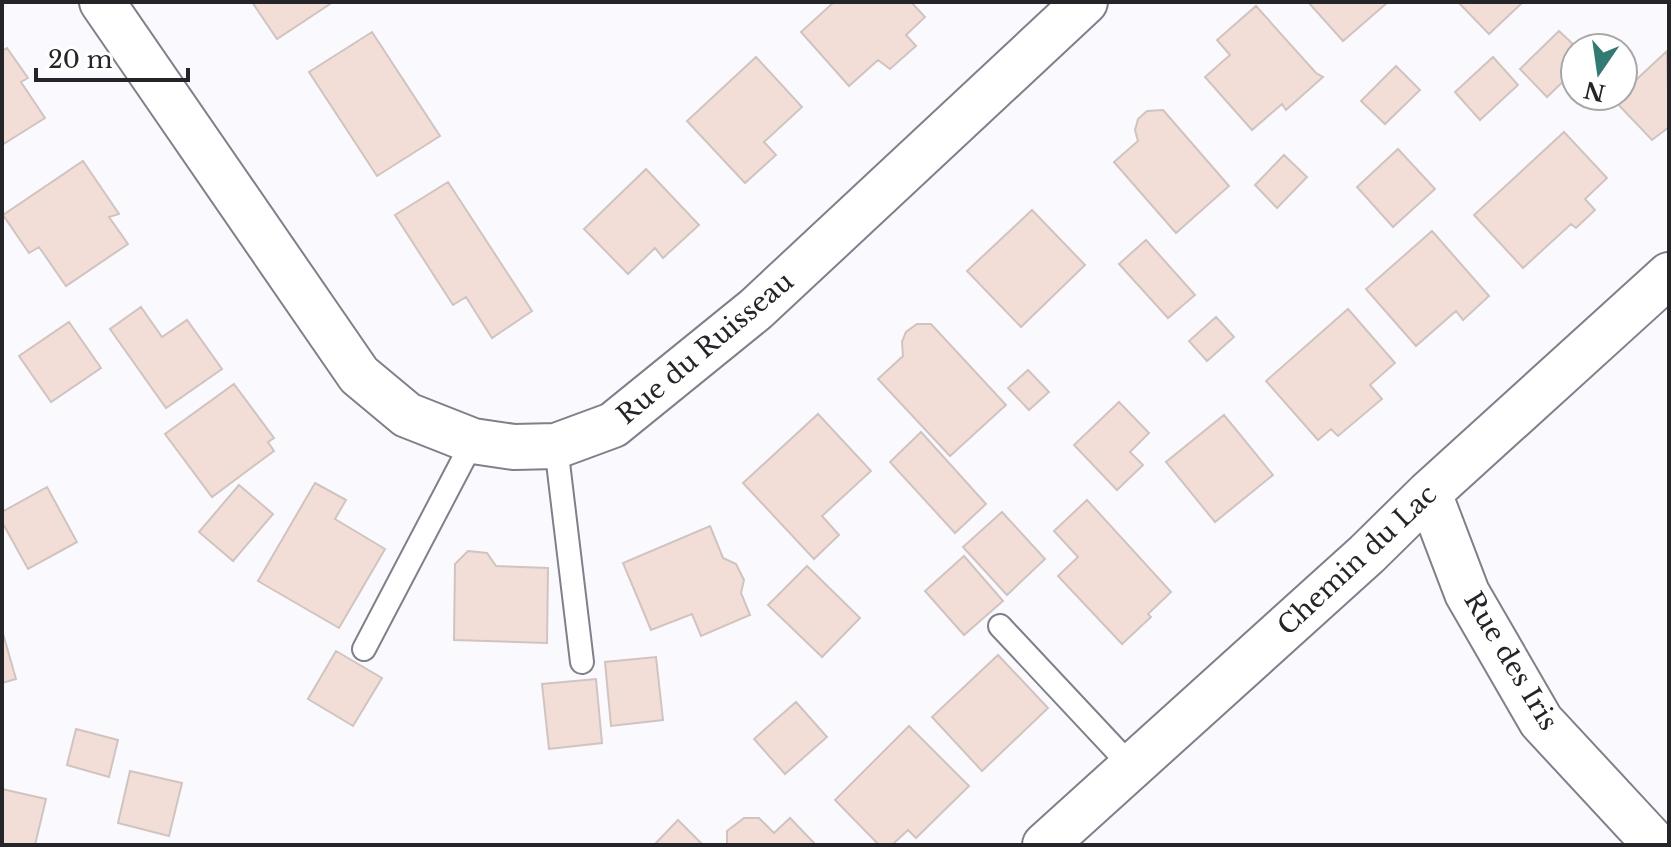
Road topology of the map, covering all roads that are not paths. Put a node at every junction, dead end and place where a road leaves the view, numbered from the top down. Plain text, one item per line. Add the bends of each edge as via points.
1 (102, 2) edge
2 (1085, 2) edge
3 (1669, 275) edge
4 (473, 441) junction
5 (556, 446) junction
6 (1429, 493) junction
7 (1000, 626) dead end
8 (364, 649) dead end
9 (582, 662) dead end
10 (1132, 767) junction
11 (1045, 845) edge
12 (1656, 845) edge

1 - 4 street, Rue du Ruisseau via 359,375 407,415
2 - 5 street, Rue du Ruisseau via 756,309 613,425
3 - 6 street, Chemin du Lac
4 - 5 street, Rue du Ruisseau
4 - 8 lane
5 - 9 lane
6 - 10 street, Chemin du Lac
6 - 12 street, Rue des Iris via 1467,593 1541,721
7 - 10 lane
10 - 11 street, Chemin du Lac

